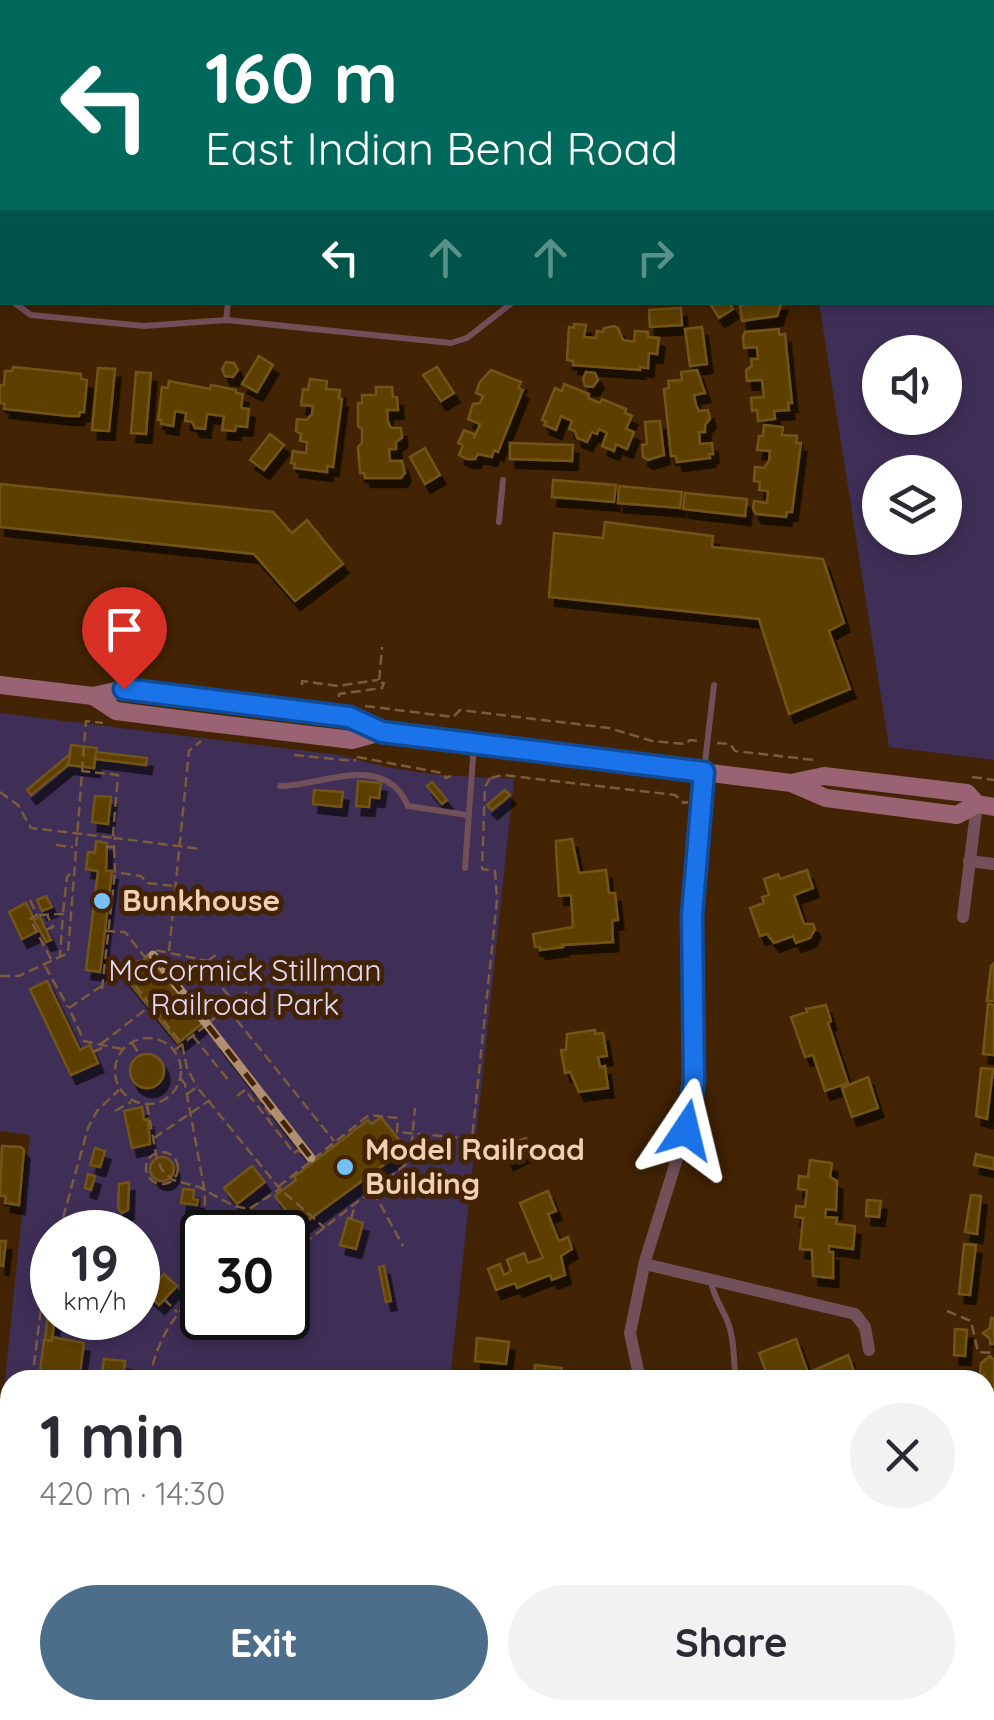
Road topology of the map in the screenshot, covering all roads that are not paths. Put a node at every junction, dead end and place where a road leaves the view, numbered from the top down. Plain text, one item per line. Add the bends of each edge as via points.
1 (18, 305) edge
2 (228, 305) edge
3 (509, 305) edge
4 (226, 320) junction
5 (503, 480) dead end
6 (499, 522) dead end
7 (0, 685) edge
8 (714, 685) dead end
9 (474, 744) junction
10 (704, 772) junction
11 (280, 786) dead end
12 (985, 806) edge
13 (466, 815) junction
14 (969, 861) junction
15 (994, 864) edge
16 (465, 868) dead end
17 (962, 917) dead end
18 (645, 1264) junction
19 (710, 1279) junction
20 (869, 1350) dead end
21 (638, 1370) edge
22 (735, 1370) edge

1 - 4 lane via 31,314 144,326
2 - 4 lane
3 - 4 lane via 451,343
5 - 6 lane
7 - 9 main road via 93,696 116,711 194,721 352,740 382,732
8 - 10 lane
9 - 10 main road
9 - 13 lane
10 - 12 main road via 791,783 826,798 957,815
10 - 18 street via 692,915 694,1082
11 - 13 lane via 384,777 408,806
12 - 14 street
13 - 16 lane
14 - 15 street
14 - 17 street
18 - 19 street
18 - 21 street via 630,1333
19 - 20 street via 855,1314
19 - 22 lane via 731,1334

